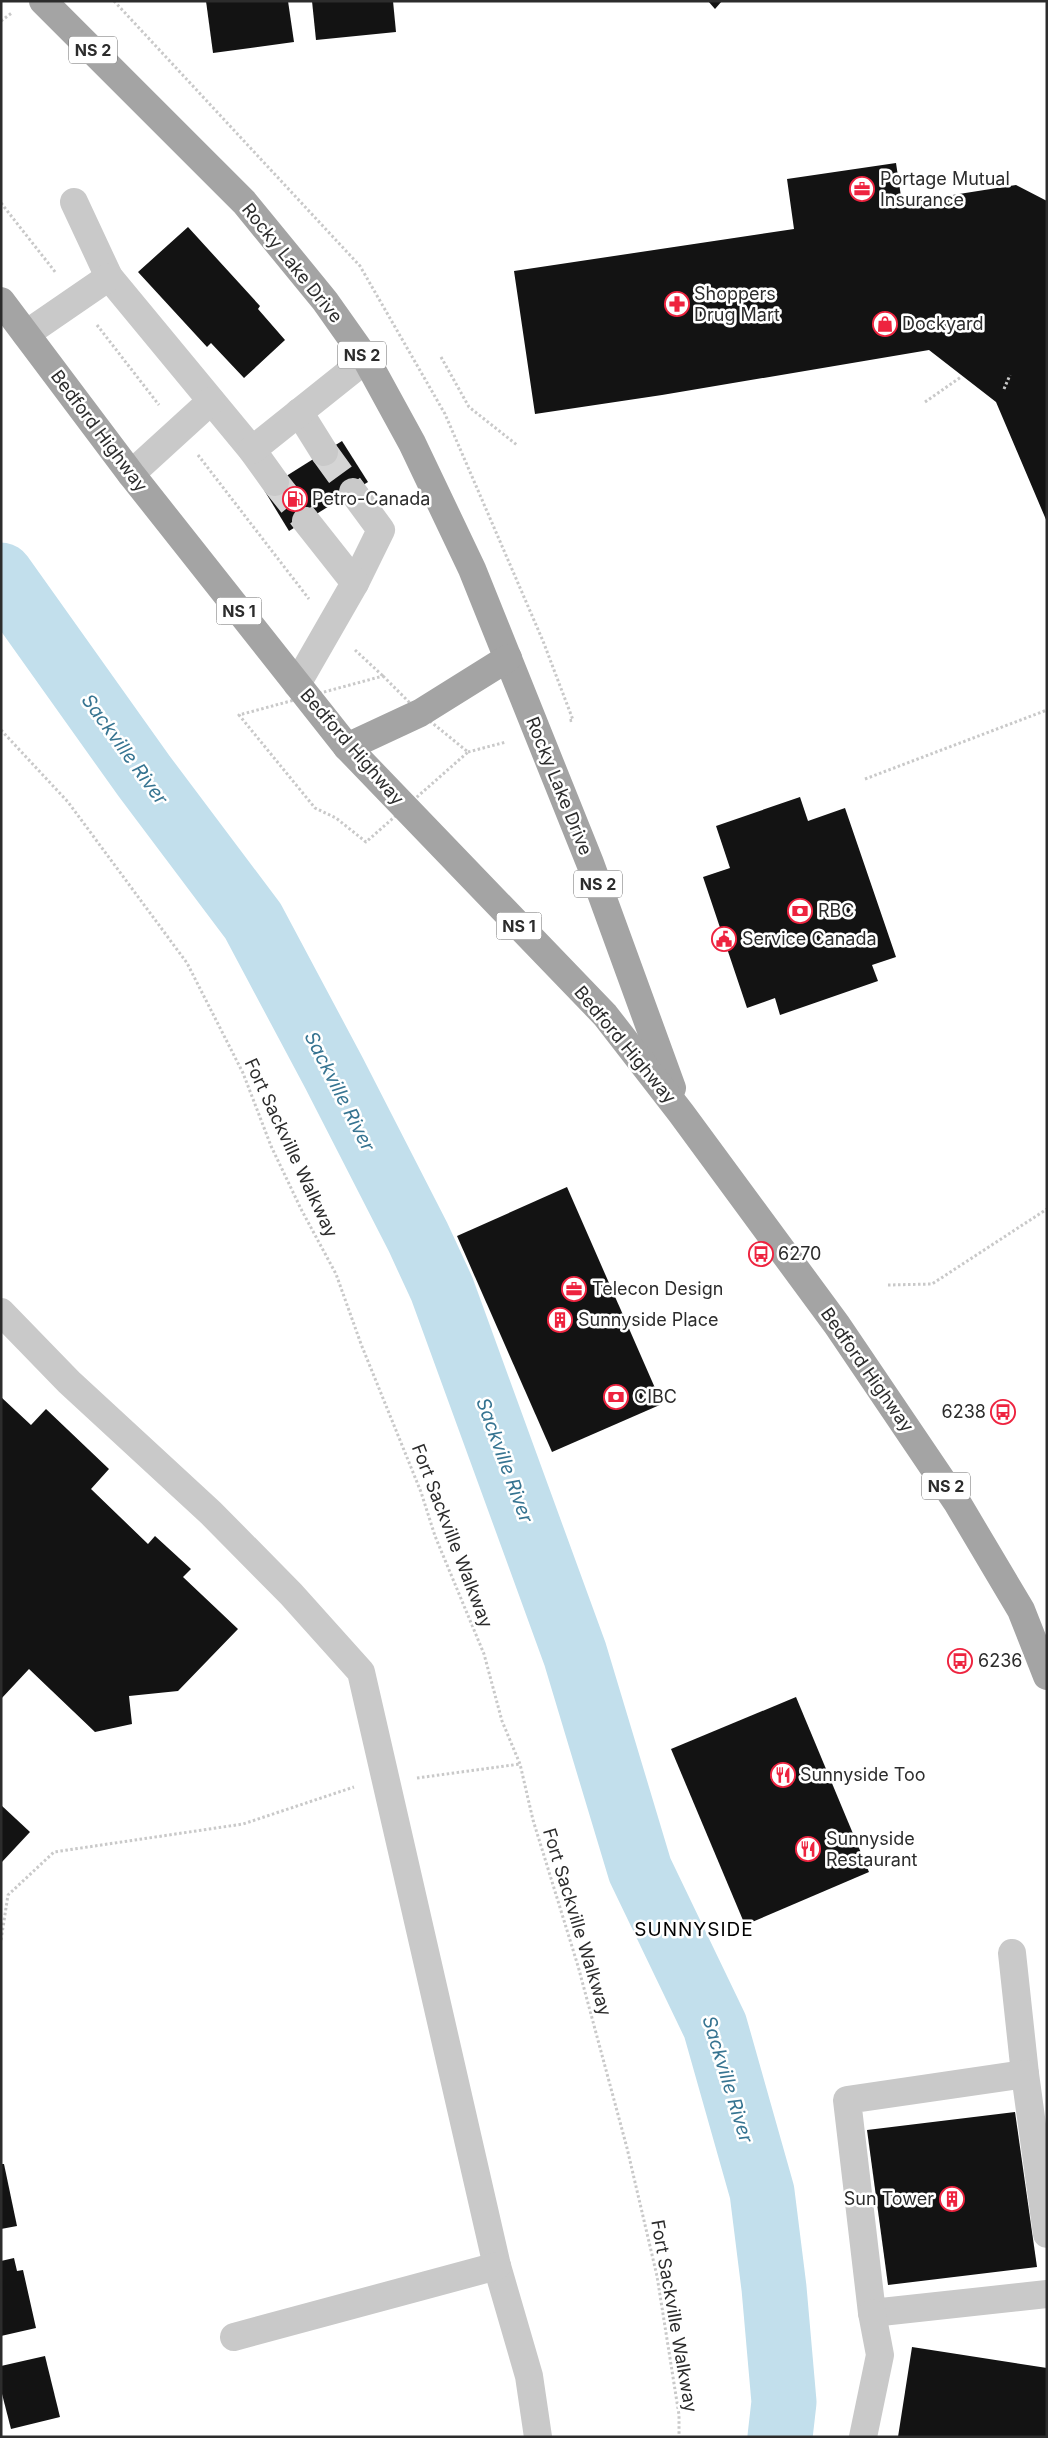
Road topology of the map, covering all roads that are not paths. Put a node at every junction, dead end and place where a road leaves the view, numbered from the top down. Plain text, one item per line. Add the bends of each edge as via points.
1 (43, 1) edge
2 (74, 202) dead end
3 (108, 277) junction
4 (1, 302) edge
5 (26, 334) junction
6 (366, 359) junction
7 (211, 401) junction
8 (300, 412) junction
9 (252, 450) junction
10 (324, 452) tunnel mouth
11 (131, 474) junction
12 (275, 482) tunnel mouth
13 (353, 492) tunnel mouth
14 (306, 521) tunnel mouth
15 (355, 583) junction
16 (508, 658) junction
17 (297, 684) junction
18 (347, 747) junction
19 (681, 1113) junction
20 (1, 1312) edge
21 (1021, 1610) junction
22 (1047, 1637) edge
23 (1047, 1676) edge
24 (1012, 1953) dead end
25 (1025, 2074) junction
26 (1047, 2234) edge
27 (497, 2266) junction
28 (1047, 2294) edge
29 (872, 2313) junction
30 (234, 2336) dead end
31 (538, 2437) edge
32 (863, 2437) edge

1 - 6 main road, Rocky Lake Drive / NS 2 via 244,202
2 - 3 lane
3 - 5 lane
3 - 7 lane
4 - 5 main road, Bedford Highway / NS 1
5 - 11 main road, Bedford Highway / NS 1
6 - 8 lane
6 - 16 main road, Rocky Lake Drive / NS 2 via 412,443 472,569
7 - 9 lane
7 - 11 lane
8 - 9 lane
8 - 10 lane
9 - 12 lane
11 - 17 main road, Bedford Highway / NS 1
13 - 15 lane via 381,530
14 - 15 lane
15 - 17 lane
16 - 18 main road via 420,713
16 - 19 main road, Rocky Lake Drive / NS 2 via 590,864
17 - 18 main road, Bedford Highway / NS 1
18 - 19 main road, Bedford Highway / NS 1 via 605,1016
19 - 21 main road, Bedford Highway / NS 2 via 866,1366 958,1504
20 - 27 lane via 69,1382 211,1513 361,1672
21 - 22 main road
21 - 23 main road, Bedford Highway / NS 2
24 - 25 lane
25 - 26 lane
25 - 29 lane via 846,2100
27 - 30 lane
27 - 31 lane via 529,2376
28 - 29 lane
29 - 32 lane via 880,2355

